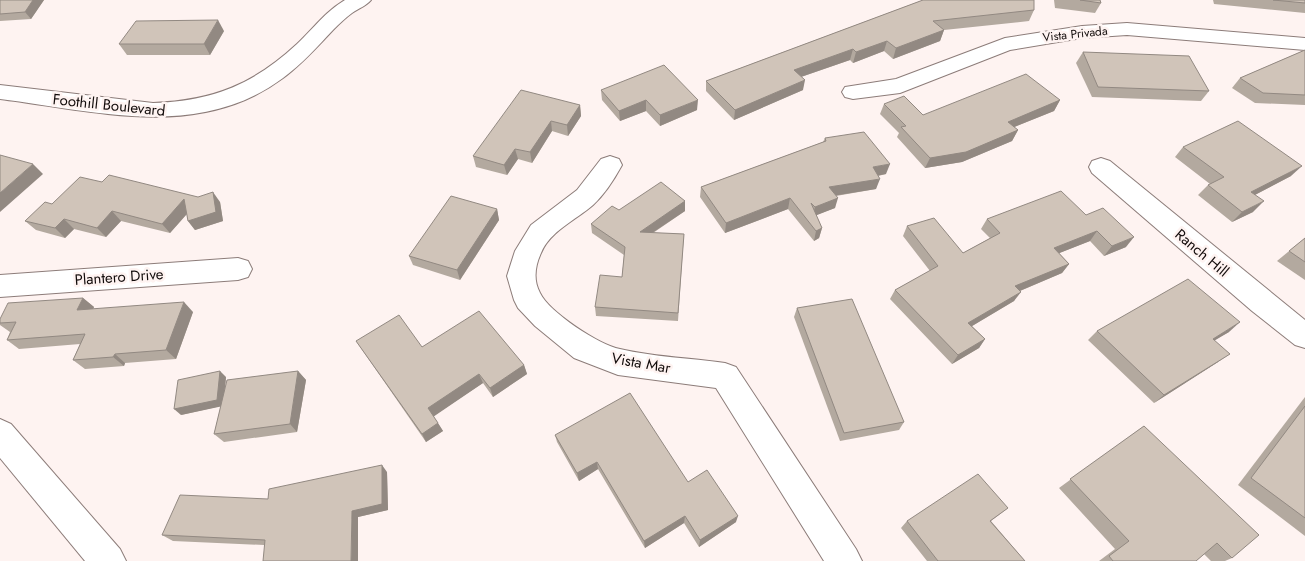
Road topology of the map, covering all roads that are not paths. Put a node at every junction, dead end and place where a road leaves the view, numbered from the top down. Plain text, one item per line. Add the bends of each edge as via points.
1 (361, 0) edge
2 (1305, 44) edge
3 (0, 92) edge
4 (853, 92) dead end
5 (610, 165) dead end
6 (1101, 167) dead end
7 (238, 269) dead end
8 (0, 286) edge
9 (1305, 336) edge
10 (0, 434) edge
11 (108, 561) edge
12 (844, 561) edge

1 - 3 street, Foothill Boulevard via 336,16 276,75 244,94 213,105 153,111
2 - 4 street, Vista Privada via 1127,29 1082,32 1005,44 900,86
5 - 12 street, Vista Mar via 586,197 540,232 528,251 521,276 528,300 584,349 618,362 726,376
6 - 9 street, Ranch Hill
7 - 8 street, Plantero Drive
10 - 11 street

